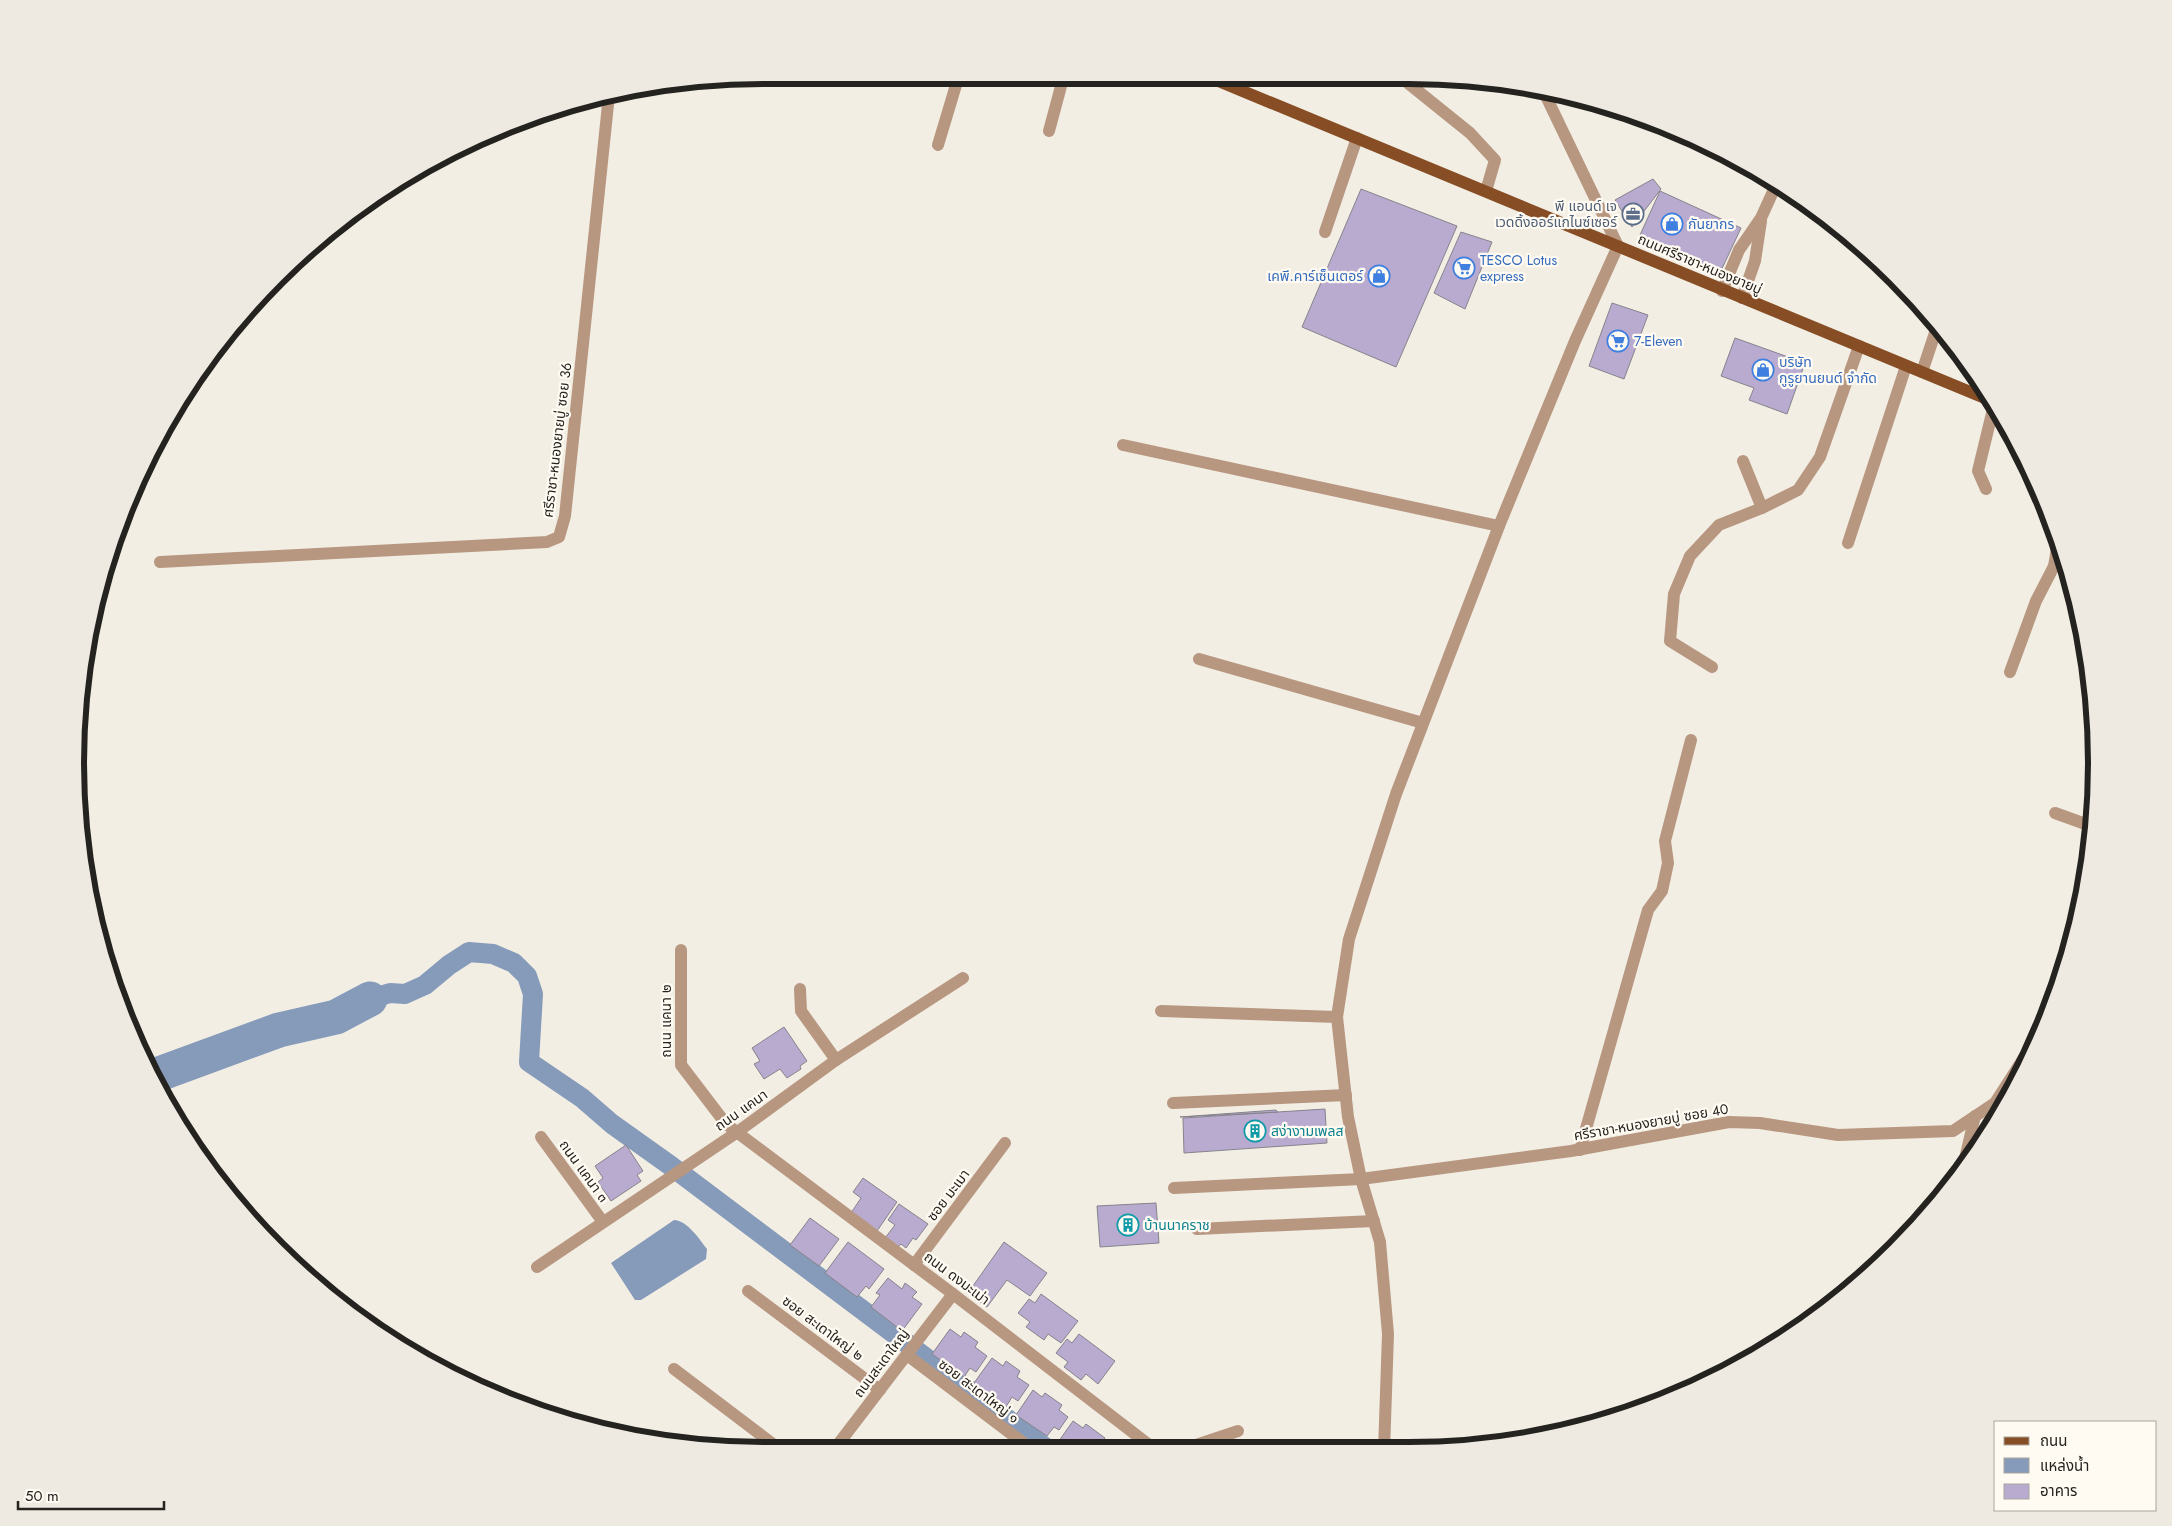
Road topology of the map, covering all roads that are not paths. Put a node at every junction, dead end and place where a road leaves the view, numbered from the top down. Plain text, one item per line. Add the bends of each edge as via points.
1 (956, 84) edge
2 (1062, 84) edge
3 (1226, 84) edge
4 (1409, 84) edge
5 (1547, 98) edge
6 (608, 102) edge
7 (1049, 131) dead end
8 (1357, 138) junction
9 (938, 145) dead end
10 (1774, 190) edge
11 (1486, 192) junction
12 (1761, 218) junction
13 (1325, 232) dead end
14 (1618, 246) junction
15 (1722, 291) junction
16 (1742, 298) junction
17 (1935, 333) edge
18 (1859, 346) junction
19 (1906, 366) junction
20 (1922, 372) junction
21 (1981, 397) edge
22 (1989, 411) edge
23 (1123, 445) dead end
24 (1743, 461) dead end
25 (1986, 489) dead end
26 (1762, 508) junction
27 (1499, 526) junction
28 (1848, 543) dead end
29 (2056, 557) edge
30 (160, 562) dead end
31 (1199, 659) dead end
32 (1712, 667) dead end
33 (2010, 672) dead end
34 (1423, 723) junction
35 (1691, 740) dead end
36 (2056, 813) dead end
37 (2085, 824) edge
38 (681, 950) dead end
39 (963, 978) dead end
40 (800, 989) dead end
41 (1161, 1011) dead end
42 (1337, 1017) junction
43 (836, 1060) junction
44 (2006, 1086) edge
45 (1346, 1094) junction
46 (1173, 1103) dead end
47 (1975, 1116) junction
48 (736, 1133) junction
49 (541, 1137) dead end
50 (1006, 1143) dead end
51 (1580, 1150) junction
52 (1967, 1150) edge
53 (1361, 1179) junction
54 (1174, 1188) dead end
55 (1374, 1221) junction
56 (603, 1222) junction
57 (1197, 1229) dead end
58 (914, 1265) junction
59 (537, 1267) dead end
60 (748, 1291) dead end
61 (953, 1294) junction
62 (907, 1354) junction
63 (674, 1369) dead end
64 (880, 1390) junction
65 (1238, 1431) dead end
66 (842, 1440) joint
67 (770, 1442) edge
68 (845, 1442) edge
69 (1022, 1442) edge
70 (1145, 1442) edge
71 (1205, 1442) edge
72 (1384, 1442) edge

1 - 9 street
2 - 7 street
3 - 8 main road, ถนนศรีราชา-หนองยายบู่
4 - 11 street via 1470,133 1495,160
5 - 14 street
6 - 30 street, ศรีราชา-หนองยายบู่ ซอย 36 via 565,516 559,537 547,542
8 - 11 main road, ถนนศรีราชา-หนองยายบู่
8 - 13 street
10 - 12 street
11 - 14 main road, ถนนศรีราชา-หนองยายบู่
12 - 15 street via 1739,250
12 - 16 street via 1755,261
14 - 15 main road, ถนนศรีราชา-หนองยายบู่
14 - 27 street
15 - 16 main road, ถนนศรีราชา-หนองยายบู่
16 - 18 main road, ถนนศรีราชา-หนองยายบู่
17 - 20 street
18 - 19 main road, ถนนศรีราชา-หนองยายบู่
18 - 26 street via 1820,457 1798,490
19 - 20 main road, ถนนศรีราชา-หนองยายบู่
19 - 28 street
20 - 21 main road, ถนนศรีราชา-หนองยายบู่
22 - 25 street via 1978,471
23 - 27 street
24 - 26 street
26 - 32 street via 1719,525 1690,556 1674,594 1670,641
27 - 34 street
29 - 33 street
31 - 34 street
34 - 42 street via 1396,794 1349,939
35 - 51 street via 1665,841 1668,863 1662,891 1648,910
36 - 37 street
38 - 48 street, ถนน แคนา ๒ via 681,1065
39 - 43 street, ถนน แคนา
40 - 43 street via 801,1011
41 - 42 street
42 - 45 street
43 - 48 street, ถนน แคนา
44 - 47 street, ศรีราชา-หนองยายบู่ ซอย 40 via 1995,1103
45 - 46 street
45 - 53 street
47 - 51 street, ศรีราชา-หนองยายบู่ ซอย 40 via 1953,1131 1867,1134 1838,1134 1729,1122
47 - 52 street
48 - 56 street, ถนน แคนา
48 - 58 street, ถนน ดงมะเม่า
49 - 56 street, ถนน แคนา ๓
50 - 58 street, ซอย มะเมา
51 - 53 street, ศรีราชา-หนองยายบู่ ซอย 40
53 - 54 street, ศรีราชา-หนองยายบู่ ซอย 40
53 - 55 street
55 - 57 street
55 - 72 street via 1380,1242 1388,1334
56 - 59 street, ถนน แคนา
58 - 61 street, ถนน ดงมะเม่า
60 - 64 street, ซอย สะเดาใหญ่ ๒
61 - 62 street, ถนนสะเดาใหญ่
61 - 70 street, ถนน ดงมะเม่า
62 - 64 street, ถนนสะเดาใหญ่
62 - 69 street, ซอย สะเดาใหญ่ ๑
63 - 67 street
64 - 66 street, ถนนสะเดาใหญ่
65 - 71 street
66 - 68 street

